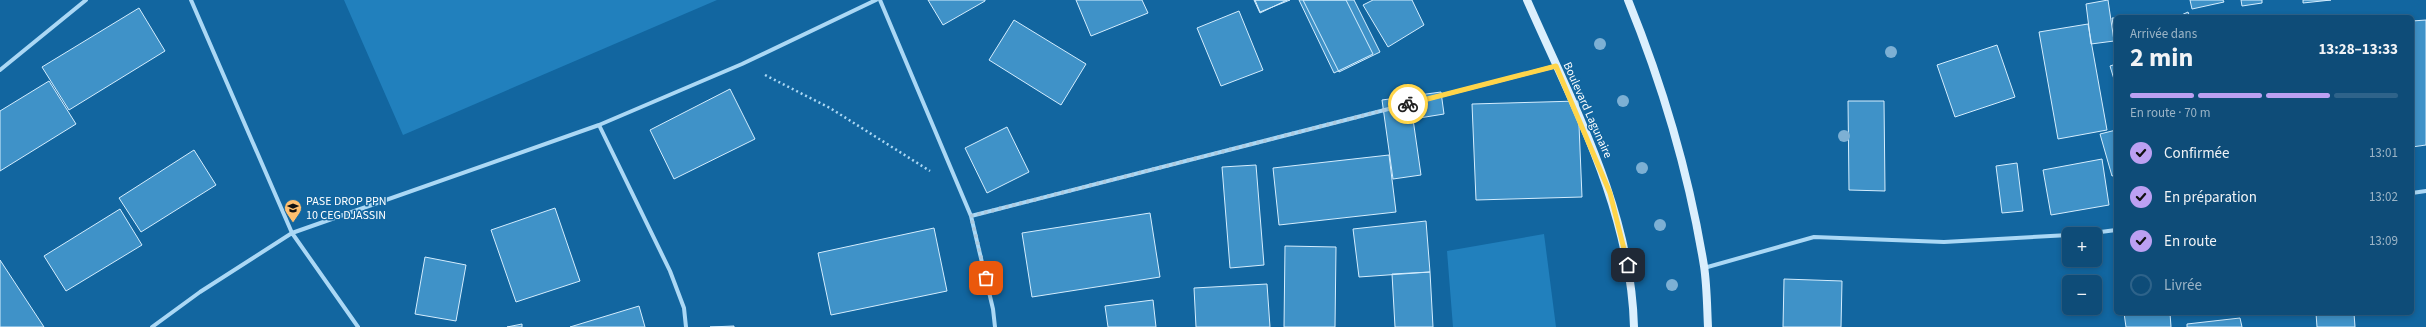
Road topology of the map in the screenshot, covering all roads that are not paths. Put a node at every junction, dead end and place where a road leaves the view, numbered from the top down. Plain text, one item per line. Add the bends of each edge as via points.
1 (86, 0) edge
2 (192, 0) edge
3 (876, 0) edge
4 (880, 0) edge
5 (1527, 0) edge
6 (1628, 0) edge
7 (1556, 66) junction
8 (0, 70) edge
9 (599, 125) junction
10 (2426, 191) edge
11 (2414, 193) edge
12 (971, 216) junction
13 (2114, 230) edge
14 (2102, 232) edge
15 (292, 233) junction
16 (2062, 235) edge
17 (1704, 268) junction
18 (152, 327) edge
19 (358, 327) edge
20 (686, 327) edge
21 (994, 327) edge
22 (1634, 327) edge
23 (1708, 327) edge

1 - 8 street
2 - 15 street
3 - 9 street via 742,64
4 - 12 street
5 - 7 main road, Boulevard Lagunaire
6 - 17 main road via 1660,81 1690,197
7 - 12 street
7 - 22 main road, Boulevard Lagunaire via 1610,193 1633,295
9 - 15 street
9 - 20 street via 670,271 684,308
10 - 11 street
12 - 21 street via 993,309
13 - 14 street
15 - 18 street via 200,292
15 - 19 street
16 - 17 street via 1944,242 1814,237
17 - 23 main road

